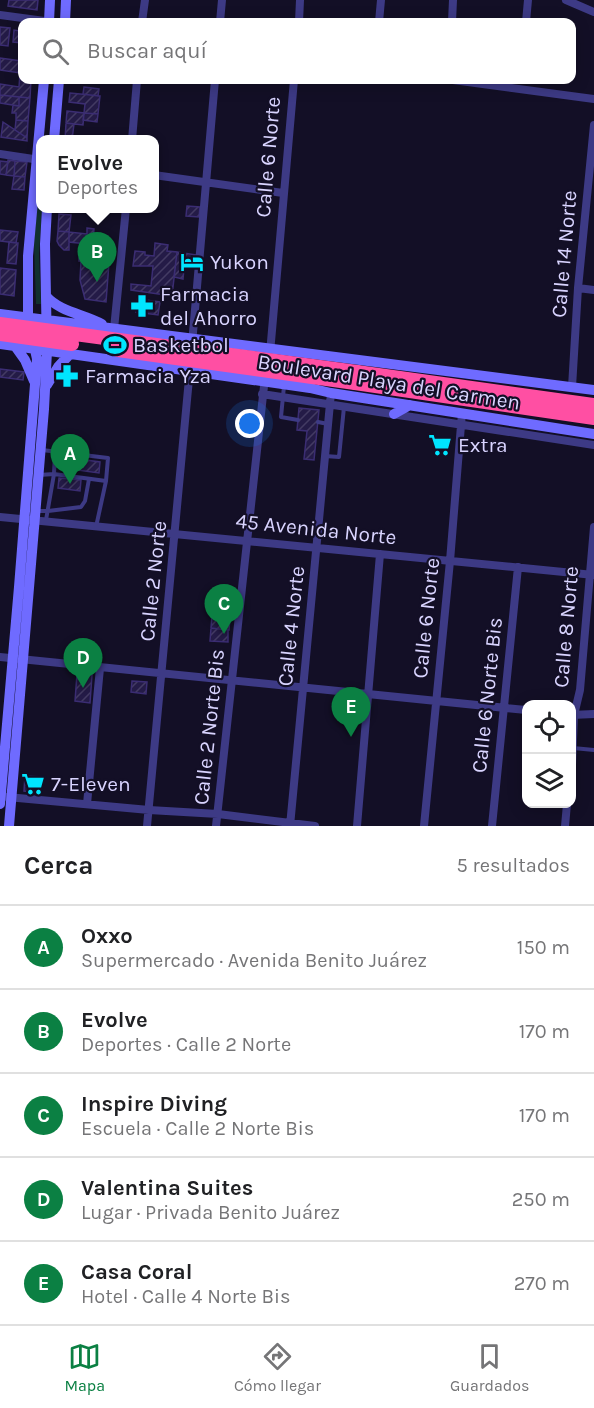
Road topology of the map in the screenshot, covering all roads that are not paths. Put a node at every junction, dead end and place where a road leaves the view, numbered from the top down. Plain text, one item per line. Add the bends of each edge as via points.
1 (50, 0) edge
2 (66, 0) edge
3 (145, 0) edge
4 (222, 0) edge
5 (300, 0) edge
6 (381, 0) edge
7 (453, 0) edge
8 (528, 0) edge
9 (566, 0) edge
10 (594, 12) edge
11 (0, 15) edge
12 (21, 18) edge
13 (50, 18) edge
14 (64, 18) edge
15 (143, 18) edge
16 (220, 18) edge
17 (299, 18) edge
18 (379, 18) edge
19 (452, 18) edge
20 (526, 18) edge
21 (44, 84) edge
22 (59, 84) edge
23 (137, 84) edge
24 (215, 84) edge
25 (294, 84) edge
26 (521, 84) edge
27 (594, 99) edge
28 (594, 125) edge
29 (40, 135) edge
30 (54, 135) edge
31 (132, 135) edge
32 (0, 154) edge
33 (36, 160) edge
34 (592, 174) edge
35 (159, 176) edge
36 (36, 177) edge
37 (205, 182) junction
38 (283, 193) junction
39 (47, 213) edge
40 (125, 213) edge
41 (578, 288) junction
42 (594, 290) edge
43 (46, 296) junction
44 (0, 314) edge
45 (28, 318) junction
46 (47, 320) junction
47 (0, 324) edge
48 (111, 328) junction
49 (0, 334) edge
50 (193, 339) junction
51 (0, 344) edge
52 (15, 346) junction
53 (35, 349) junction
54 (271, 349) junction
55 (47, 351) junction
56 (70, 354) junction
57 (190, 371) junction
58 (264, 381) junction
59 (355, 384) junction
60 (284, 385) junction
61 (40, 387) junction
62 (572, 387) junction
63 (594, 390) edge
64 (262, 394) junction
65 (282, 397) junction
66 (330, 398) junction
67 (555, 399) junction
68 (594, 399) edge
69 (410, 405) junction
70 (594, 405) edge
71 (344, 406) junction
72 (364, 410) junction
73 (546, 411) junction
74 (394, 414) junction
75 (462, 418) junction
76 (594, 418) edge
77 (298, 420) dead end
78 (318, 422) dead end
79 (328, 424) junction
80 (594, 426) edge
81 (594, 434) edge
82 (594, 445) edge
83 (41, 450) junction
84 (56, 452) junction
85 (325, 456) junction
86 (54, 474) junction
87 (39, 476) junction
88 (89, 478) junction
89 (106, 480) junction
90 (48, 511) junction
91 (0, 517) edge
92 (35, 517) junction
93 (96, 527) junction
94 (594, 527) edge
95 (175, 533) junction
96 (247, 540) junction
97 (317, 547) junction
98 (380, 554) junction
99 (450, 561) junction
100 (518, 567) junction
101 (592, 574) edge
102 (0, 657) edge
103 (17, 659) junction
104 (100, 668) junction
105 (162, 673) junction
106 (232, 681) junction
107 (303, 688) junction
108 (369, 694) junction
109 (435, 701) junction
110 (576, 704) edge
111 (503, 707) junction
112 (522, 709) edge
113 (594, 714) edge
114 (576, 715) edge
115 (576, 748) edge
116 (594, 750) edge
117 (3, 798) edge
118 (87, 804) junction
119 (567, 808) edge
120 (149, 810) junction
121 (218, 814) junction
122 (290, 824) edge
123 (9, 826) edge
124 (147, 826) edge
125 (216, 826) edge
126 (315, 826) edge
127 (357, 826) edge
128 (424, 826) edge
129 (492, 826) edge
130 (565, 826) edge

1 - 13 main road
2 - 14 main road
3 - 15 street
4 - 16 street
5 - 17 street
6 - 18 street
7 - 19 street
8 - 20 street
9 - 10 street
11 - 12 street
21 - 29 main road
22 - 30 main road
23 - 31 street
24 - 37 street
25 - 38 street, Calle 6 Norte
26 - 27 street
28 - 34 street, Calle 14 Norte
32 - 33 street
34 - 41 street, Calle 14 Norte
35 - 37 street
36 - 45 main road via 28,244
37 - 38 street
37 - 50 street
38 - 54 street, Calle 6 Norte
39 - 43 main road
40 - 48 street
41 - 42 street
41 - 62 street, Calle 14 Norte
43 - 46 main road
43 - 48 main road via 52,303
44 - 45 main road, Boulevard Playa del Carmen
45 - 46 main road, Boulevard Playa del Carmen
45 - 53 main road
46 - 48 main road, Boulevard Playa del Carmen
46 - 55 main road
47 - 59 highway, bridge
48 - 50 main road, Boulevard Playa del Carmen
49 - 59 highway, bridge
50 - 54 main road, Boulevard Playa del Carmen
50 - 57 street, Calle 2 Norte
51 - 52 main road, Boulevard Playa del Carmen
52 - 53 main road, Boulevard Playa del Carmen
52 - 61 main road
53 - 55 main road, Boulevard Playa del Carmen
53 - 61 main road
54 - 58 street, Calle 6 Norte
54 - 62 main road, Boulevard Playa del Carmen
55 - 56 main road, Boulevard Playa del Carmen
55 - 61 main road
56 - 57 main road, Boulevard Playa del Carmen
56 - 61 main road
57 - 58 main road, Boulevard Playa del Carmen
57 - 95 street, Calle 2 Norte
58 - 60 main road, Boulevard Playa del Carmen
58 - 64 street, Calle 2 Norte Bis
59 - 66 main road, Boulevard Playa del Carmen
59 - 67 highway
59 - 69 main road, Boulevard Playa del Carmen
59 - 72 main road
59 - 73 highway
60 - 65 lane
60 - 66 main road, Boulevard Playa del Carmen via 310,387
61 - 83 main road
61 - 92 main road
62 - 63 main road, Boulevard Playa del Carmen
64 - 65 street
64 - 96 street, Calle 2 Norte Bis
65 - 66 street
65 - 77 lane via 281,417
66 - 71 street
66 - 79 street, Calle 4 Norte
67 - 68 highway
67 - 70 highway
69 - 74 main road
69 - 75 main road, Boulevard Playa del Carmen
71 - 72 street
71 - 85 lane via 339,457
72 - 74 street
73 - 76 highway
73 - 80 highway
74 - 75 street
75 - 81 main road, Boulevard Playa del Carmen
75 - 82 street
75 - 99 street, Calle 6 Norte
78 - 79 lane
79 - 85 street, Calle 4 Norte
83 - 84 lane
83 - 87 main road
84 - 86 lane
84 - 89 lane via 108,458
85 - 97 street, Calle 4 Norte
86 - 87 lane
86 - 88 lane
86 - 90 lane
87 - 92 main road
88 - 89 lane
88 - 90 lane via 81,507
89 - 93 lane
90 - 92 lane
90 - 92 lane
91 - 92 street, 45 Avenida Norte
92 - 93 street, 45 Avenida Norte
92 - 103 main road
93 - 95 street, 45 Avenida Norte
94 - 101 street, Calle 8 Norte
95 - 96 street, 45 Avenida Norte
95 - 105 street, Calle 2 Norte
96 - 97 street, 45 Avenida Norte
96 - 106 street, Calle 2 Norte Bis
97 - 98 street, 45 Avenida Norte
97 - 107 street, Calle 4 Norte
98 - 99 street, 45 Avenida Norte
98 - 108 street
99 - 100 street, 45 Avenida Norte
99 - 109 street, Calle 6 Norte
100 - 101 street, 45 Avenida Norte
100 - 111 street, Calle 6 Norte Bis
101 - 110 street, Calle 8 Norte
102 - 103 street
103 - 104 street
103 - 117 main road
104 - 105 street
104 - 118 street
105 - 106 street
105 - 120 street, Calle 2 Norte
106 - 107 street
106 - 121 street, Calle 2 Norte Bis
107 - 108 street
107 - 122 street, Calle 4 Norte
108 - 109 street
108 - 127 street
109 - 111 street
109 - 128 street, Calle 6 Norte
111 - 112 street
111 - 129 street, Calle 6 Norte Bis
113 - 114 street
115 - 116 lane
117 - 118 street
117 - 123 main road
118 - 120 street
119 - 130 street
120 - 121 street
120 - 124 street, Calle 2 Norte
121 - 122 street
121 - 125 street, Calle 2 Norte Bis
122 - 126 street

